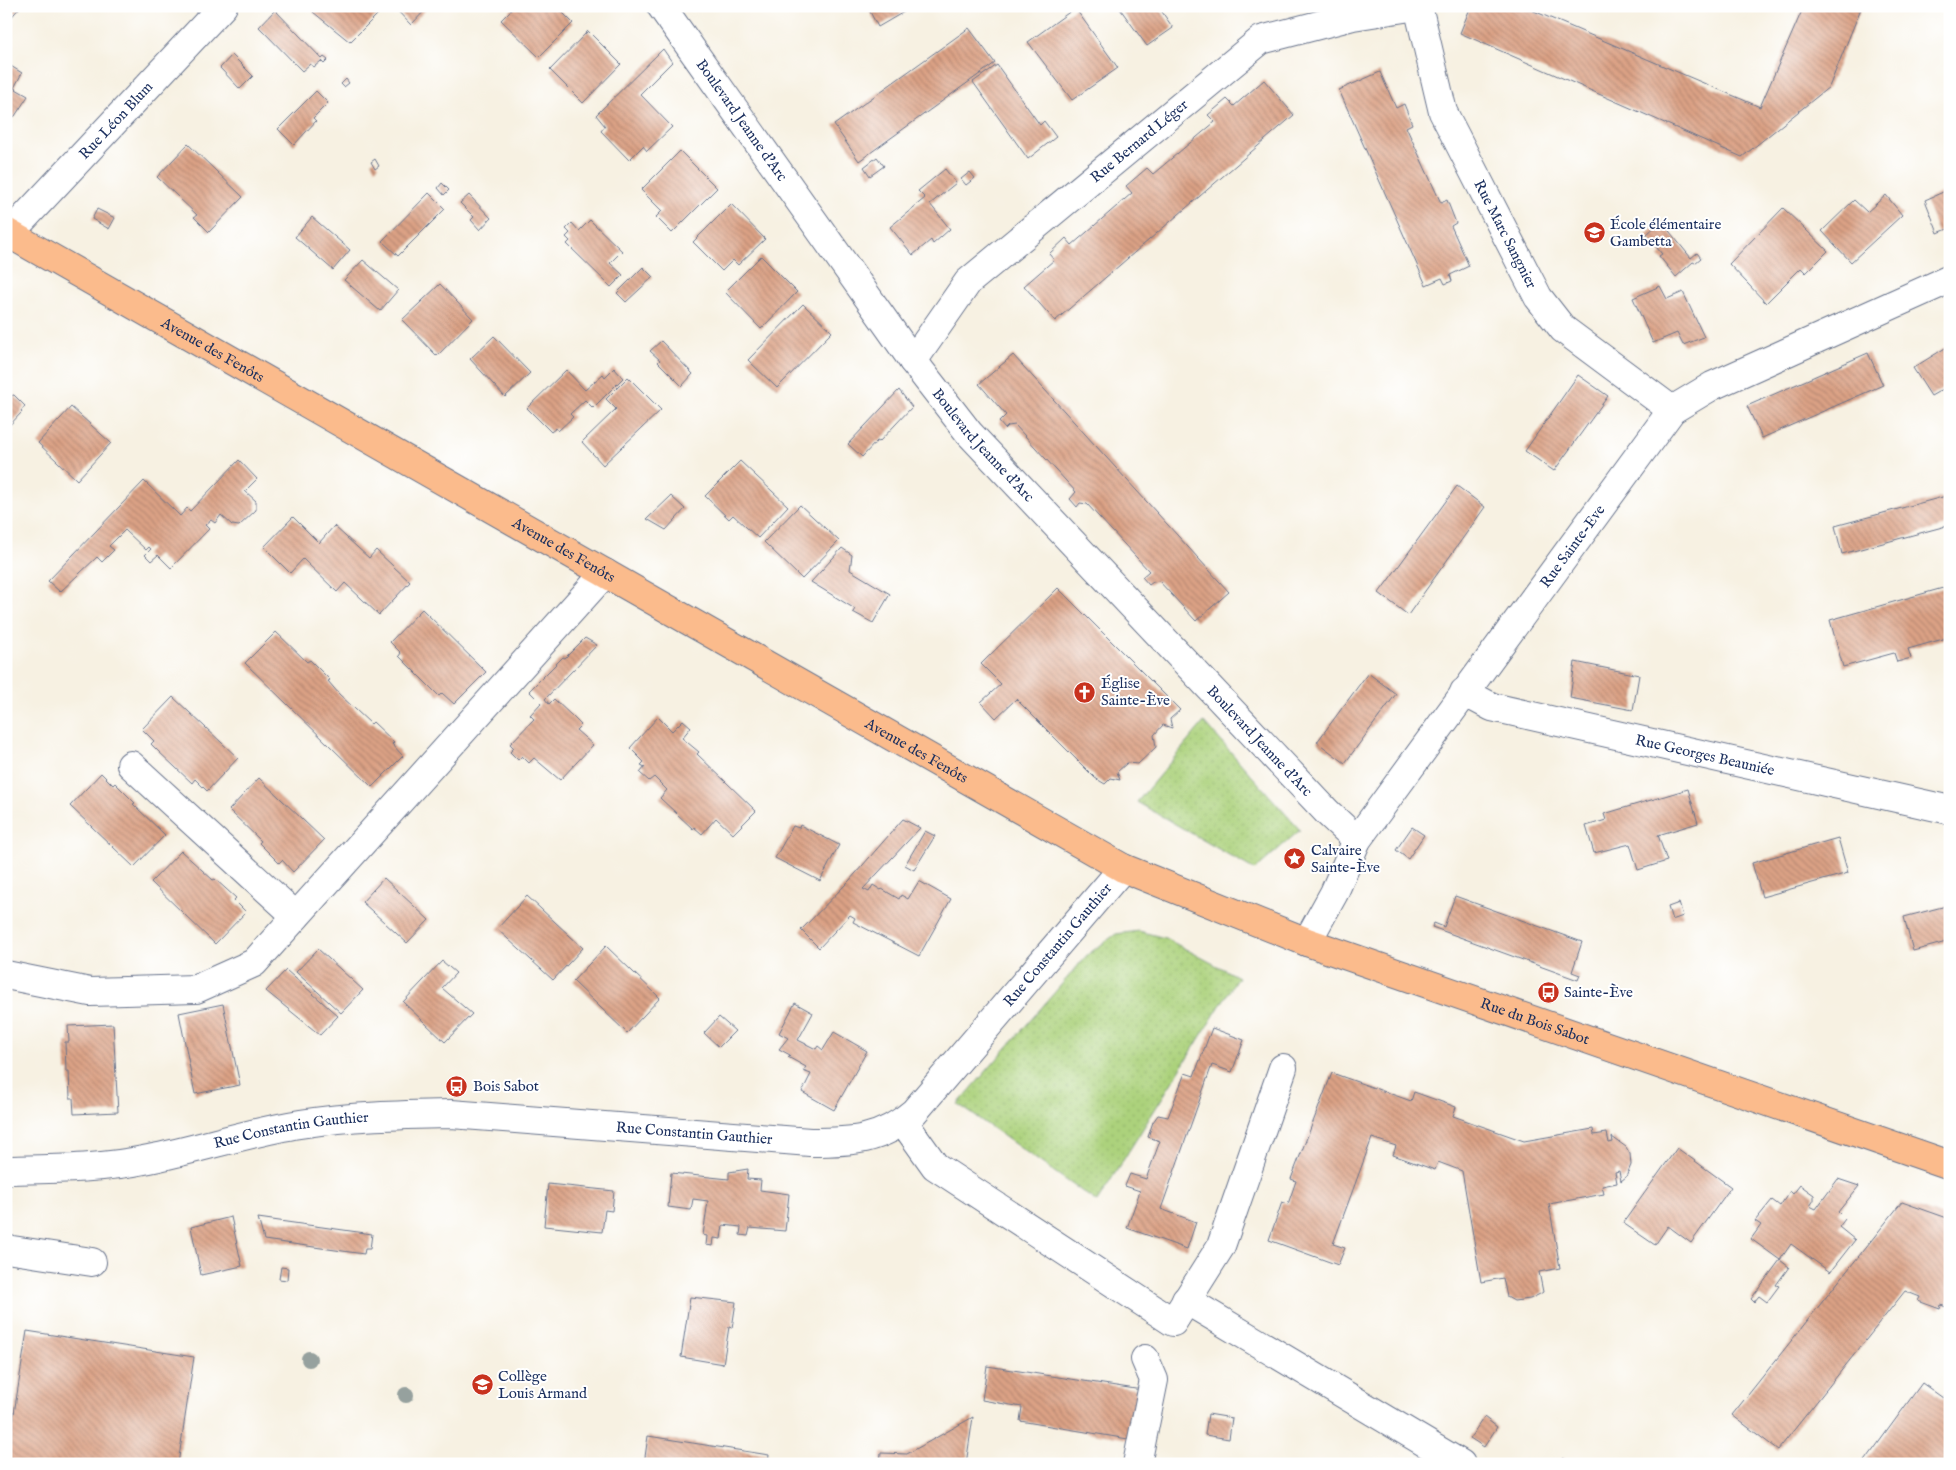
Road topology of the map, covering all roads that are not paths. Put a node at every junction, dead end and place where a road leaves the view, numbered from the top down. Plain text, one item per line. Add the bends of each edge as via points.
1 (223, 6) edge
2 (661, 6) edge
3 (1417, 6) edge
4 (8, 233) edge
5 (1950, 279) edge
6 (913, 361) junction
7 (1672, 410) junction
8 (605, 573) junction
9 (1464, 692) junction
10 (131, 764) dead end
11 (1950, 810) edge
12 (1356, 840) junction
13 (1123, 868) junction
14 (296, 916) junction
15 (1307, 942) junction
16 (6, 975) edge
17 (1284, 1068) dead end
18 (903, 1121) junction
19 (1950, 1165) edge
20 (6, 1170) edge
21 (6, 1249) edge
22 (92, 1262) dead end
23 (1186, 1300) junction
24 (1145, 1359) dead end
25 (1137, 1464) edge
26 (1461, 1464) edge

1 - 4 street, Rue Léon Blum
2 - 6 street, Boulevard Jeanne d'Arc
3 - 6 street, Rue Bernard Léger via 1353,16 1261,40 968,282
3 - 7 street, Rue Marc Sangnier via 1443,112 1538,297 1563,329
4 - 8 main road, Avenue des Fenôts
5 - 7 street, Rue Sainte-Eve via 1712,386
6 - 12 street, Boulevard Jeanne d'Arc via 969,433
7 - 9 street, Rue Sainte-Eve
8 - 13 main road, Avenue des Fenôts
8 - 14 street
9 - 11 street, Rue Georges Beauniée via 1492,707
9 - 12 street, Rue Sainte-Eve
10 - 14 street
12 - 15 street, Rue Sainte-Eve via 1334,893
13 - 15 main road, Rue du Bois Sabot
13 - 18 street, Rue Constantin Gauthier via 948,1074
14 - 16 street via 254,963 196,989 90,992
15 - 19 main road, Rue du Bois Sabot
17 - 23 street via 1221,1246
18 - 20 street, Rue Constantin Gauthier via 862,1140 810,1142 451,1114 348,1117 258,1131 149,1160 96,1167
18 - 23 street via 935,1166 1173,1322
21 - 22 street
23 - 26 street
24 - 25 street via 1154,1380

